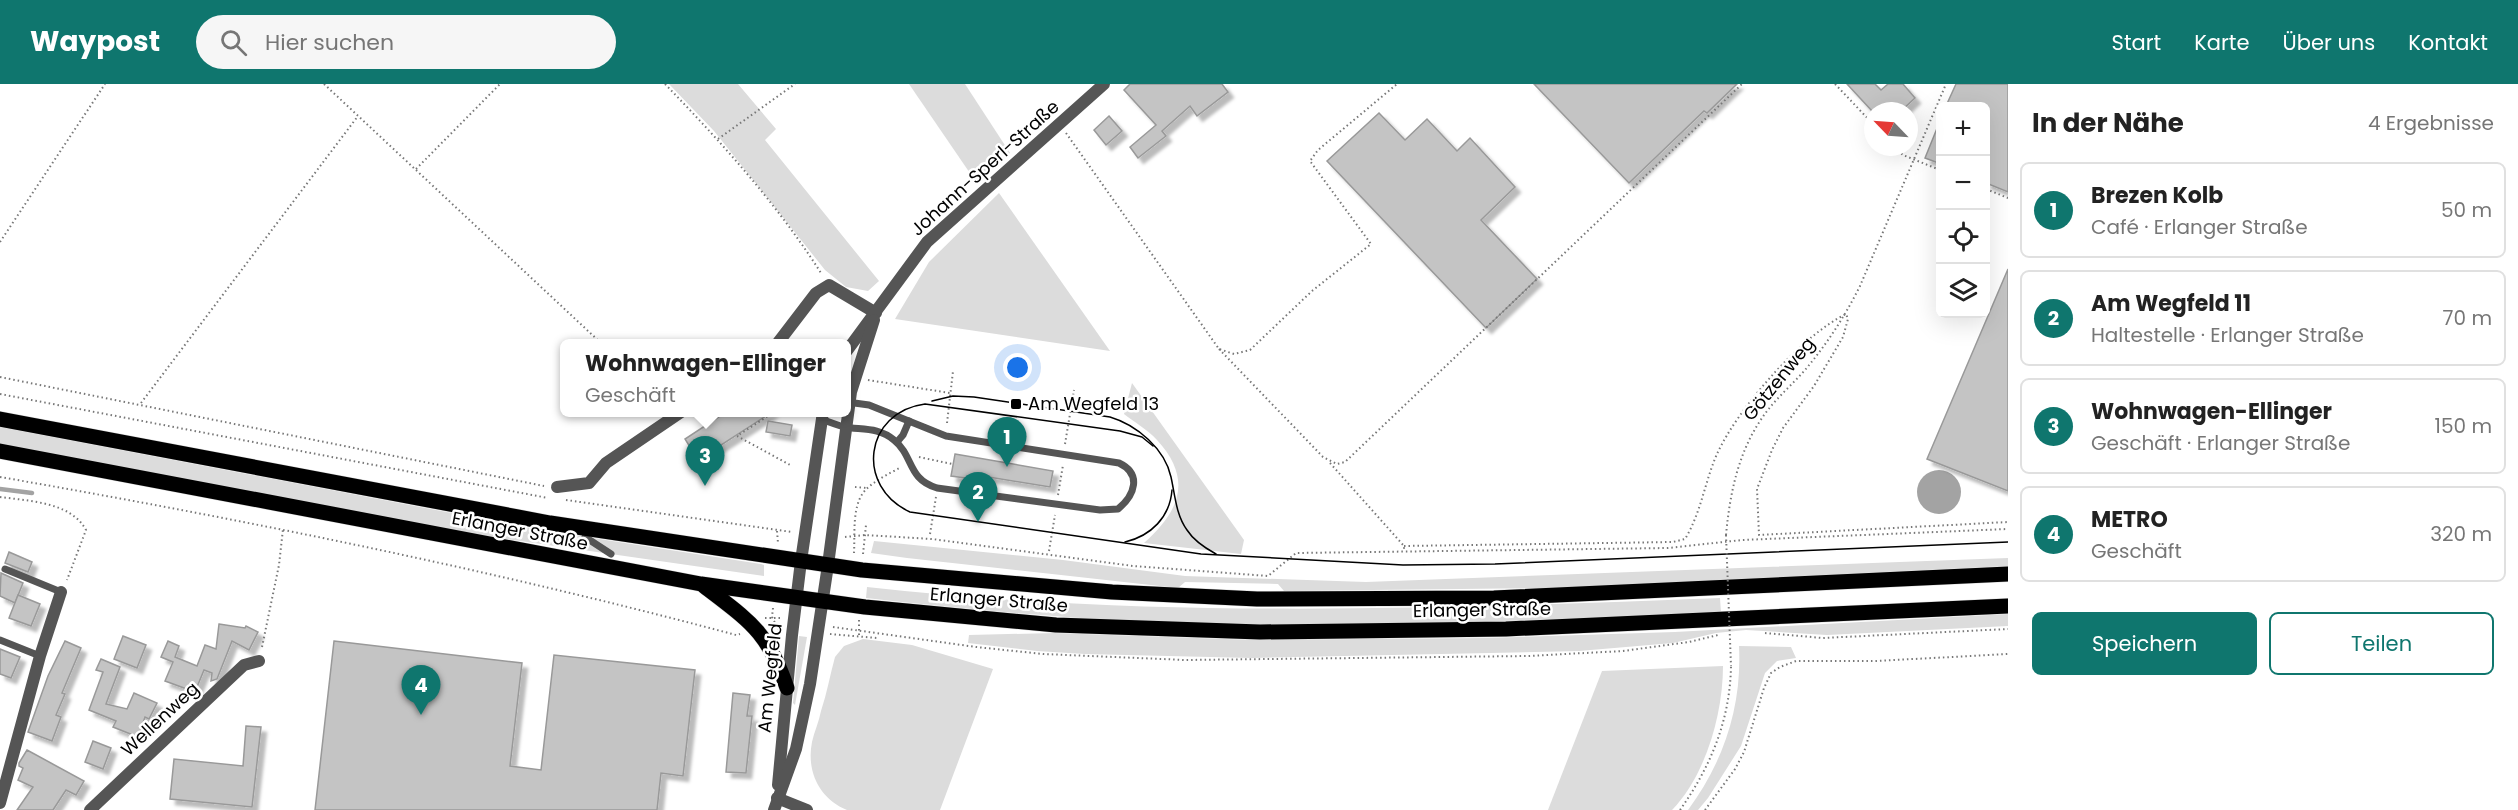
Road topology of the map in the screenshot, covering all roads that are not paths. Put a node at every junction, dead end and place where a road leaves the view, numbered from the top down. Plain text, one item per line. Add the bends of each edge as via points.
1 (1104, 84) edge
2 (876, 314) junction
3 (781, 339) edge
4 (851, 344) edge
5 (851, 388) edge
6 (851, 403) edge
7 (674, 417) edge
8 (822, 417) edge
9 (824, 417) edge
10 (845, 417) edge
11 (0, 419) edge
12 (909, 421) junction
13 (844, 427) junction
14 (897, 442) junction
15 (0, 451) edge
16 (555, 493) road end
17 (585, 537) dead end
18 (611, 554) dead end
19 (801, 561) junction
20 (828, 565) junction
21 (4, 569) dead end
22 (2008, 574) edge
23 (701, 584) junction
24 (62, 592) joint
25 (797, 598) junction
26 (822, 602) junction
27 (2008, 606) edge
28 (0, 640) edge
29 (40, 656) junction
30 (259, 661) road end
31 (787, 688) junction
32 (3, 773) edge
33 (0, 803) edge
34 (775, 804) edge
35 (90, 810) edge
36 (807, 810) edge

1 - 2 street, Johann-Sperl-Straße via 927,242
2 - 3 street via 829,285 816,293
2 - 4 street, Johann-Sperl-Straße
2 - 5 street, Johann-Sperl-Straße
6 - 12 lane via 869,405
7 - 16 street via 606,463 589,483
8 - 19 street
9 - 13 lane
10 - 13 street, Johann-Sperl-Straße
11 - 19 main road, Erlanger Straße via 550,523
12 - 14 lane
12 - 14 lane via 964,440 1119,463 1131,471 1131,495 1118,509 1100,510 937,488 916,477
13 - 14 lane via 874,430
13 - 20 street, Johann-Sperl-Straße
15 - 23 main road, Erlanger Straße
17 - 18 lane
19 - 20 main road, Erlanger Straße
19 - 25 street, Am Wegfeld
20 - 22 main road, Erlanger Straße via 1112,592 1257,599 1529,597
20 - 26 street, Johann-Sperl-Straße
21 - 24 lane
23 - 25 main road, Erlanger Straße
23 - 31 main road via 765,639
24 - 29 street
25 - 26 main road, Erlanger Straße
25 - 31 street, Am Wegfeld
26 - 27 main road, Erlanger Straße via 1056,625 1260,632 1605,626
26 - 34 street, Am Wegfeld via 796,748
28 - 29 lane
29 - 32 street
30 - 35 street, Wellenweg via 244,665
31 - 34 street, Am Wegfeld
32 - 33 street
34 - 36 street

